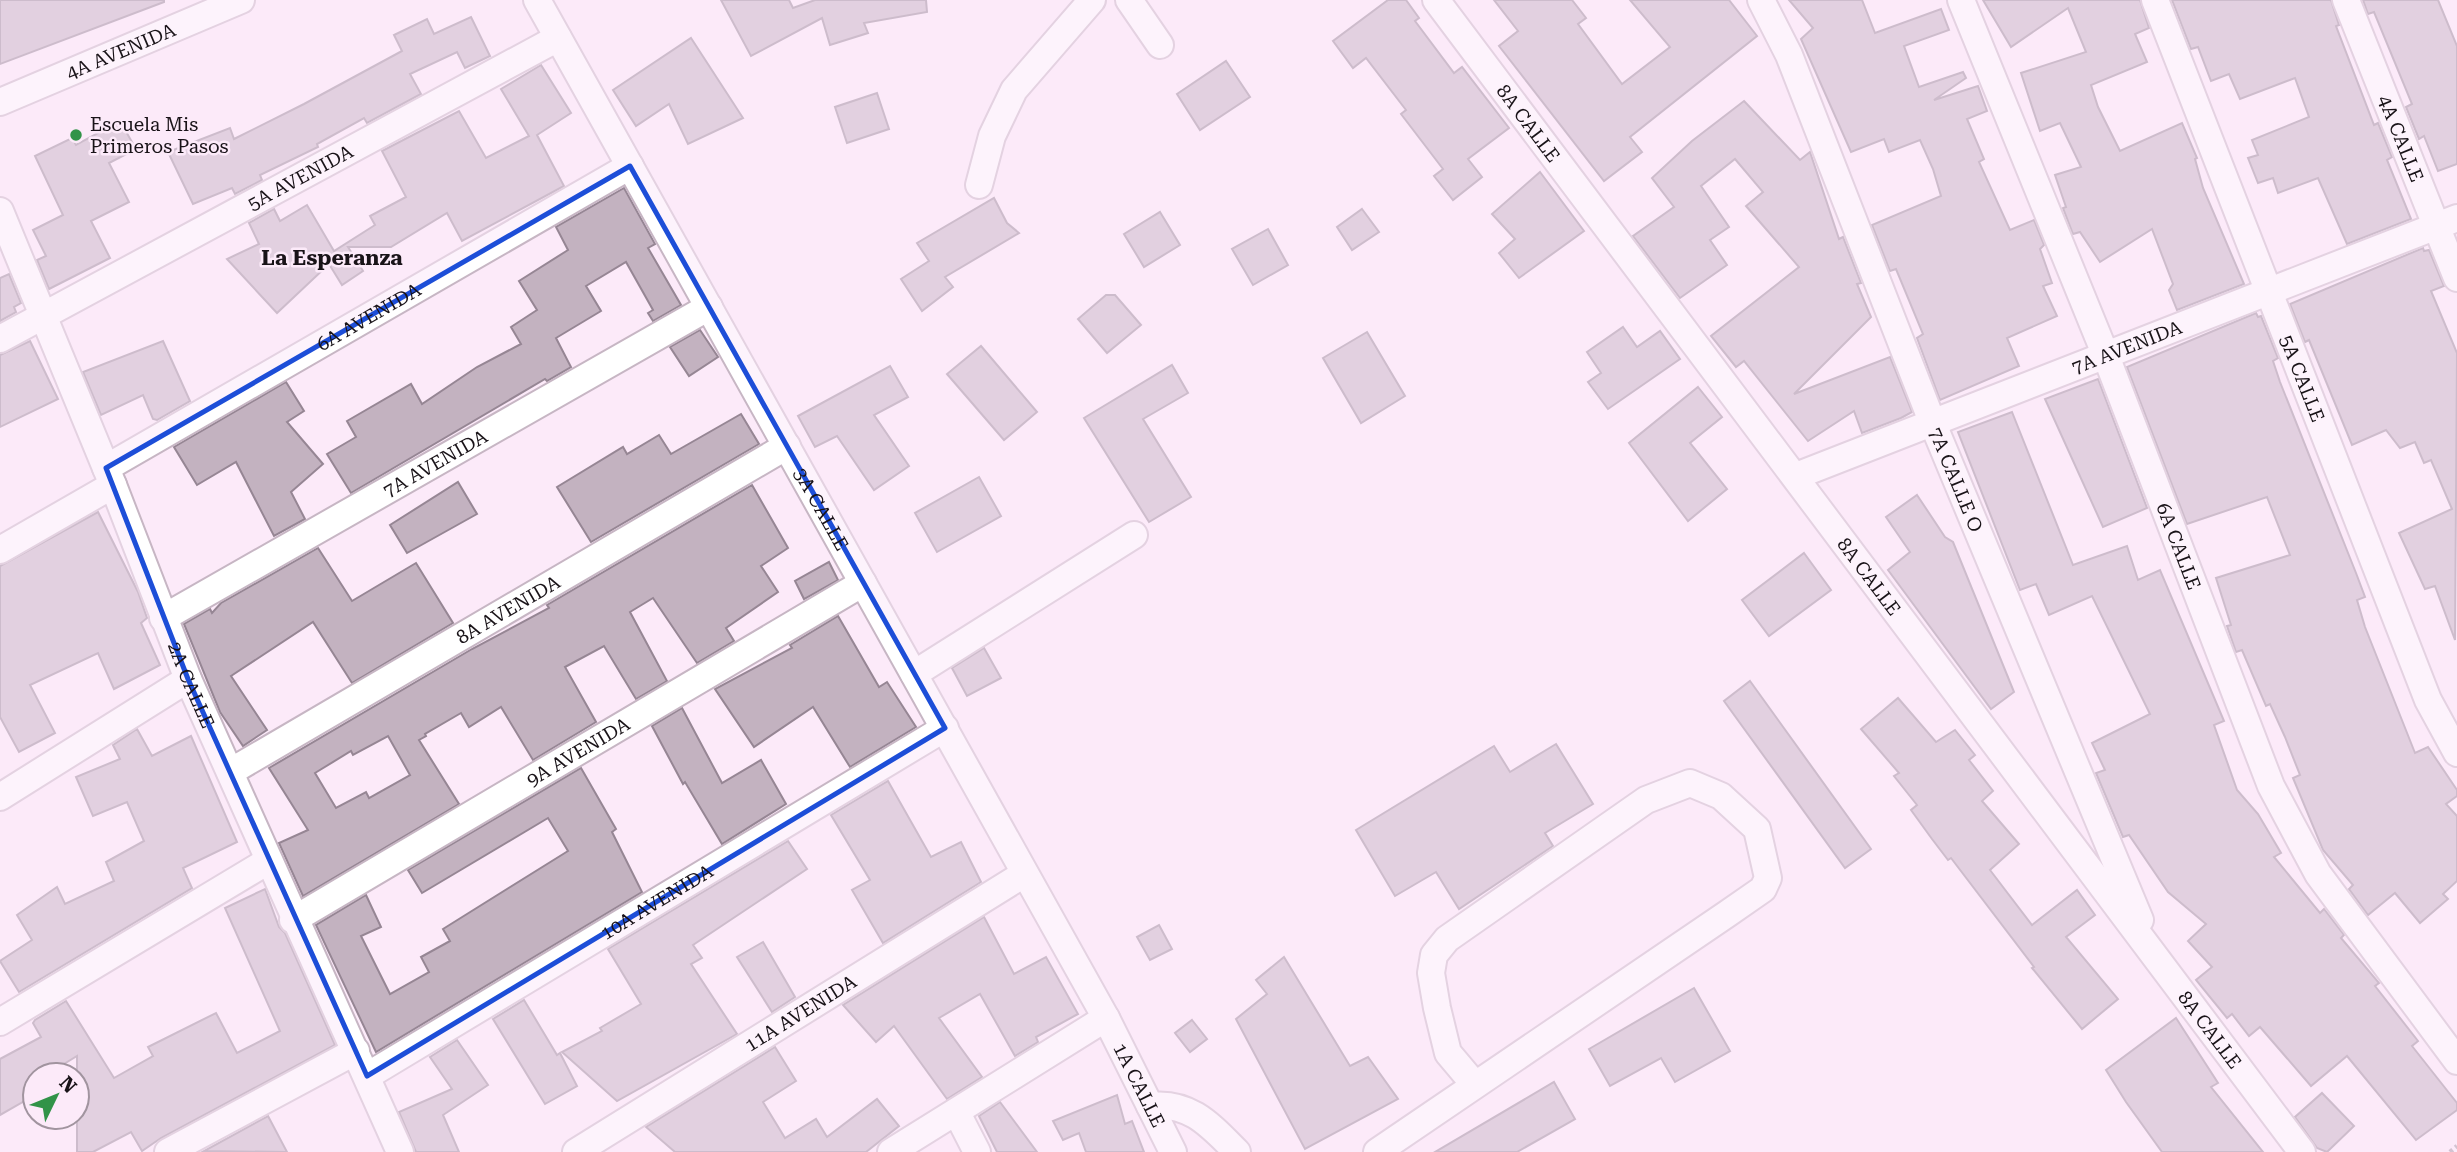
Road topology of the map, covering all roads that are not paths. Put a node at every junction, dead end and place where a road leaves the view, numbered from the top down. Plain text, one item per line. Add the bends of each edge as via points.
1 (241, 0) edge
2 (537, 0) edge
3 (1092, 0) edge
4 (1129, 0) edge
5 (1436, 0) edge
6 (1761, 0) edge
7 (1961, 0) edge
8 (2155, 0) edge
9 (2346, 0) edge
10 (558, 38) junction
11 (1160, 45) dead end
12 (0, 102) edge
13 (630, 166) junction
14 (979, 186) dead end
15 (0, 211) edge
16 (2447, 222) edge
17 (2457, 278) edge
18 (2270, 289) junction
19 (709, 307) junction
20 (44, 316) junction
21 (0, 339) edge
22 (2106, 356) junction
23 (1933, 424) junction
24 (787, 446) junction
25 (109, 476) junction
26 (1796, 476) junction
27 (1134, 535) dead end
28 (0, 550) edge
29 (863, 583) junction
30 (163, 618) junction
31 (914, 674) junction
32 (188, 679) junction
33 (945, 728) junction
34 (2457, 753) edge
35 (230, 772) junction
36 (0, 797) edge
37 (268, 861) junction
38 (1024, 874) junction
39 (293, 920) junction
40 (2155, 956) junction
41 (1106, 1018) junction
42 (0, 1022) edge
43 (356, 1051) junction
44 (2457, 1061) edge
45 (367, 1076) junction
46 (1475, 1085) junction
47 (1150, 1106) junction
48 (957, 1112) junction
49 (168, 1152) edge
50 (400, 1152) edge
51 (576, 1152) edge
52 (891, 1152) edge
53 (977, 1152) edge
54 (1173, 1152) edge
55 (1237, 1152) edge
56 (1377, 1152) edge
57 (2302, 1152) edge

1 - 12 street, 4A AVENIDA
2 - 10 street, 3A CALLE
3 - 14 street via 1014,90 992,136
4 - 11 street
5 - 26 street, 8A CALLE
6 - 23 street, 7A CALLE O via 1789,55
7 - 22 street, 6A CALLE
8 - 18 street, 5A CALLE
9 - 16 street, 4A CALLE
10 - 13 street, 3A CALLE
10 - 20 street, 5A AVENIDA
13 - 19 street, 3A CALLE
13 - 25 street, 6A AVENIDA
15 - 20 street, 2A CALLE
16 - 17 street, 4A CALLE
16 - 18 street, 7A AVENIDA
18 - 22 street, 7A AVENIDA
18 - 34 street, 5A CALLE via 2428,700
19 - 24 street, 3A CALLE
19 - 30 street, 7A AVENIDA
20 - 21 street
20 - 25 street, 2A CALLE
22 - 23 street, 7A AVENIDA
22 - 44 street, 6A CALLE via 2271,786 2318,874
23 - 26 street, 7A AVENIDA
23 - 40 street, 7A CALLE O
24 - 29 street, 3A CALLE
24 - 35 street, 8A AVENIDA
25 - 28 street
25 - 30 street, 2A CALLE
26 - 40 street, 8A CALLE
27 - 31 street
29 - 31 street, 3A CALLE
29 - 39 street, 9A AVENIDA
30 - 32 street, 2A CALLE
31 - 33 street, 3A CALLE
32 - 35 street, 2A CALLE
32 - 36 street
33 - 38 street, 3A CALLE
33 - 45 street, 10A AVENIDA
35 - 37 street, 2A CALLE
37 - 39 street, 2A CALLE
37 - 42 street
38 - 41 street, 3A CALLE
38 - 51 street, 11A AVENIDA
39 - 43 street, 2A CALLE
40 - 57 street, 8A CALLE
41 - 47 street, 1A CALLE
41 - 48 street
43 - 45 street, 2A CALLE
43 - 49 street
45 - 50 street, 2A CALLE
46 - 46 street via 1763,889 1768,878 1757,829 1721,796 1690,783 1637,806 1447,939 1434,955 1431,973 1437,1008 1448,1053
46 - 56 street
47 - 54 street, 1A CALLE
47 - 55 street via 1169,1104 1193,1111
48 - 52 street
48 - 53 street

